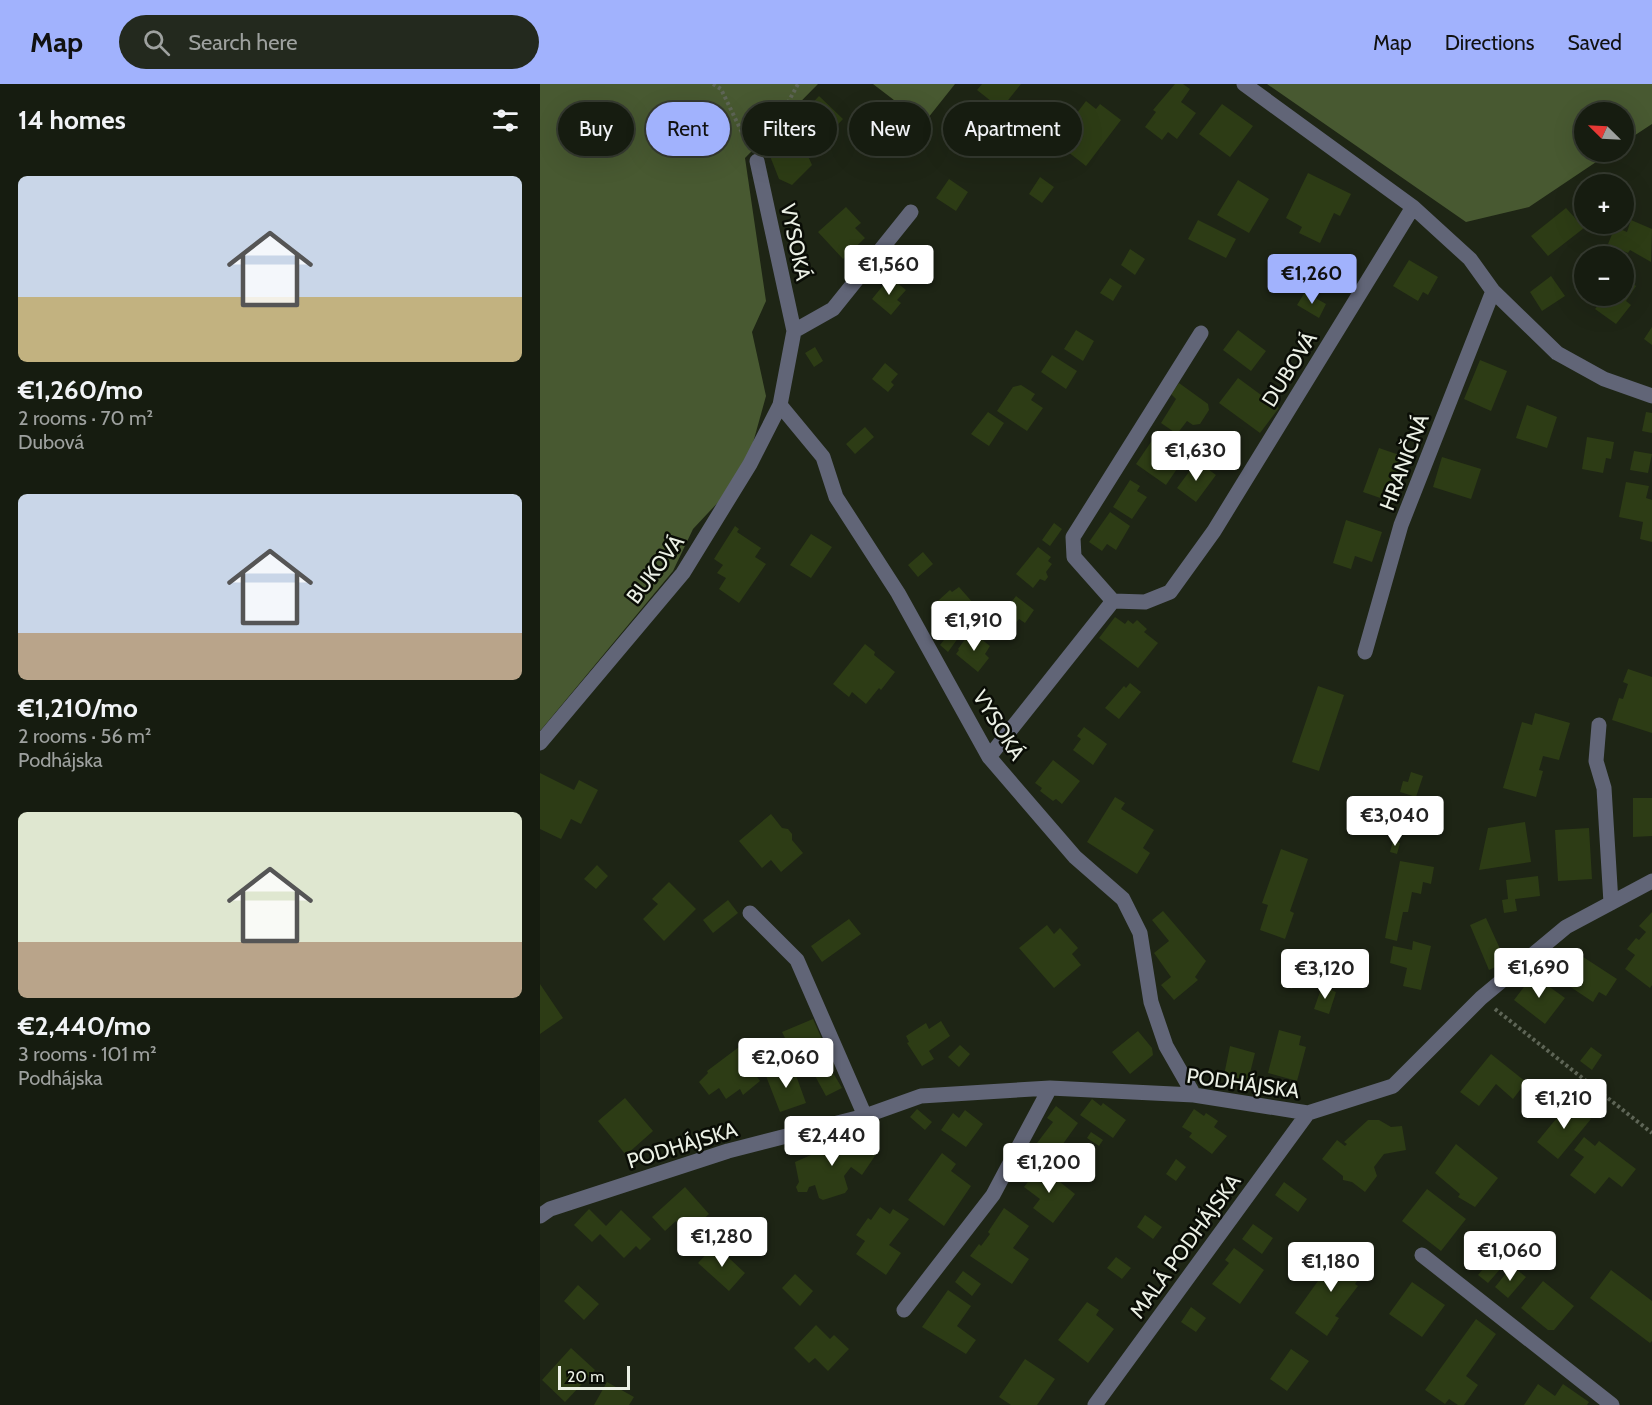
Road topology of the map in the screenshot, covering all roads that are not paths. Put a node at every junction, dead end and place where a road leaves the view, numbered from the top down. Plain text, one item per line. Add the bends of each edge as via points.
1 (1244, 84) edge
2 (757, 162) road end
3 (1413, 207) junction
4 (911, 212) dead end
5 (1493, 291) junction
6 (794, 331) junction
7 (1201, 333) dead end
8 (1652, 396) edge
9 (780, 405) junction
10 (1113, 601) junction
11 (1365, 652) dead end
12 (1599, 725) dead end
13 (540, 743) edge
14 (989, 757) junction
15 (1652, 881) edge
16 (1611, 903) junction
17 (750, 913) dead end
18 (1050, 1088) junction
19 (1194, 1095) junction
20 (1308, 1113) junction
21 (865, 1116) junction
22 (540, 1216) edge
23 (1422, 1255) dead end
24 (904, 1310) dead end
25 (1095, 1405) edge
26 (1612, 1405) edge

1 - 3 street
2 - 6 street, VYSOKÁ
3 - 5 street via 1470,259
3 - 10 street, DUBOVÁ via 1214,531 1170,592 1145,602
4 - 6 street via 833,309
5 - 8 street via 1557,353 1604,379
5 - 11 street, HRANIČNÁ via 1401,525
6 - 9 street, VYSOKÁ
7 - 10 street via 1073,537 1074,557
9 - 13 street, BUKOVÁ via 750,464 683,573
9 - 14 street, VYSOKÁ via 823,457 836,497 898,593
10 - 14 street
12 - 16 street via 1596,761 1604,788
14 - 19 street, VYSOKÁ via 1075,857 1123,899 1140,933 1151,1002 1167,1046
15 - 16 street, PODHÁJSKA
16 - 20 street, PODHÁJSKA via 1566,927 1481,998 1393,1086
17 - 21 street via 797,960
18 - 19 street, PODHÁJSKA
18 - 21 street, PODHÁJSKA via 921,1096
18 - 24 street via 993,1195
19 - 20 street, PODHÁJSKA
20 - 25 street, MALÁ PODHÁJSKA
21 - 22 street, PODHÁJSKA via 728,1152 550,1209
23 - 26 street

